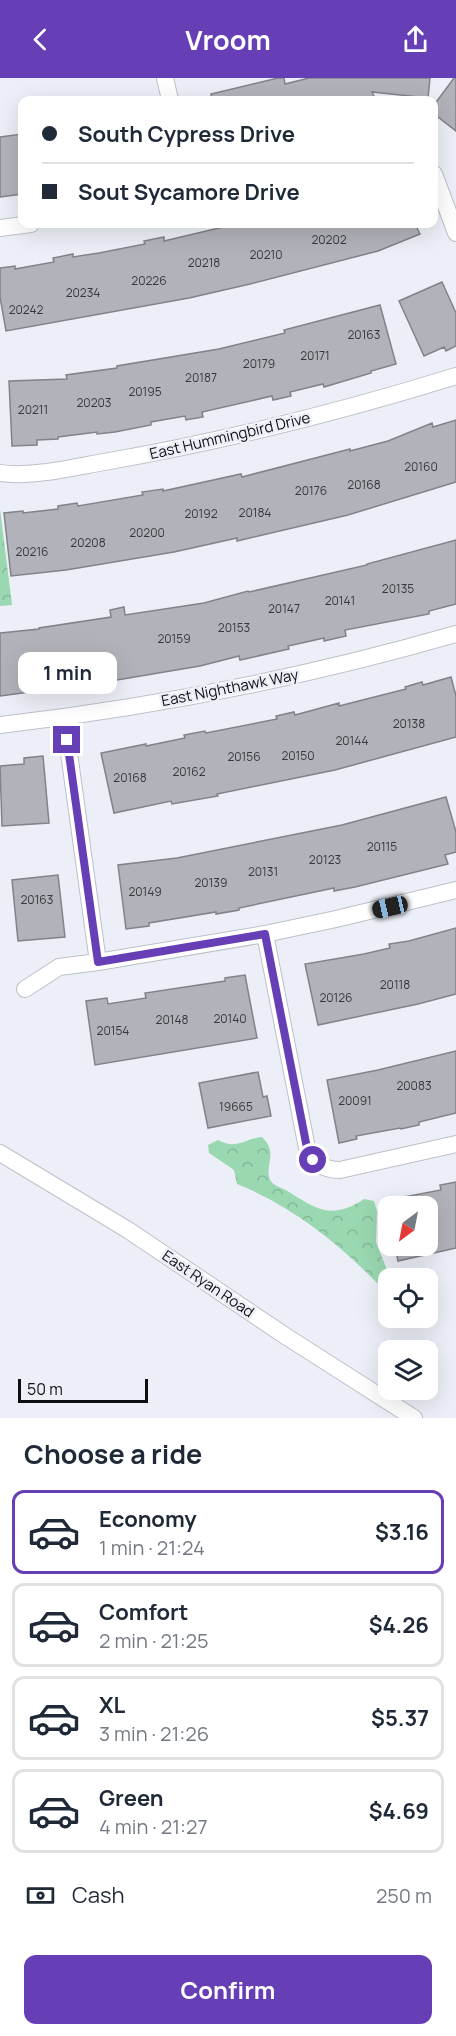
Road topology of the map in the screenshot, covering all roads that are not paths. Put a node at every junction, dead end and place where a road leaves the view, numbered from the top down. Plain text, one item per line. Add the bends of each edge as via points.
1 (165, 78) edge
2 (169, 96) edge
3 (438, 185) edge
4 (18, 226) edge
5 (0, 228) edge
6 (456, 233) edge
7 (456, 376) edge
8 (0, 473) edge
9 (456, 634) edge
10 (63, 717) junction
11 (0, 725) edge
12 (456, 890) edge
13 (265, 934) junction
14 (98, 962) junction
15 (25, 989) dead end
16 (456, 1144) edge
17 (0, 1153) edge
18 (414, 1418) edge

1 - 2 street
3 - 6 street
4 - 5 street
7 - 8 street, East Hummingbird Drive via 367,404 227,438 84,465 13,475
9 - 10 street, East Nighthawk Way via 333,667 210,693
10 - 11 street, East Nighthawk Way
10 - 14 street
12 - 13 street
13 - 14 street
13 - 16 street via 307,1148 313,1160 330,1170 340,1170
14 - 15 street via 59,967
17 - 18 street, East Ryan Road via 128,1230

